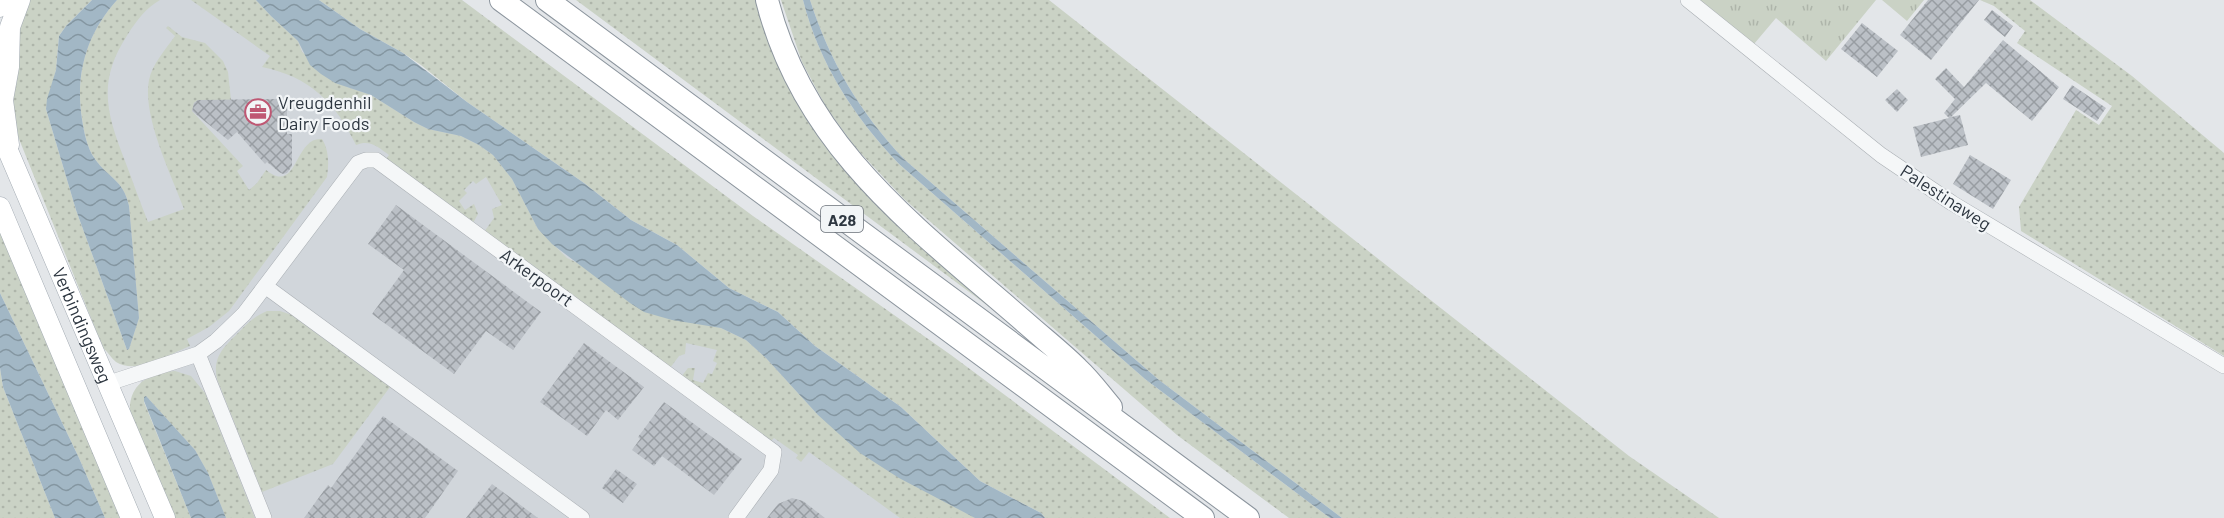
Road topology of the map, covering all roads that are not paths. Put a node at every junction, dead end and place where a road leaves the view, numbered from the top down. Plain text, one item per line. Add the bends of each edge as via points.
1 (5, 0) edge
2 (20, 0) edge
3 (501, 0) edge
4 (548, 0) edge
5 (767, 0) edge
6 (1688, 0) edge
7 (0, 7) edge
8 (0, 132) edge
9 (10, 154) junction
10 (0, 207) edge
11 (265, 286) junction
12 (198, 354) junction
13 (2224, 366) edge
14 (109, 383) junction
15 (1137, 437) junction
16 (131, 518) edge
17 (165, 518) edge
18 (264, 518) edge
19 (582, 518) edge
20 (736, 518) edge
21 (1203, 518) edge
22 (1248, 518) edge

1 - 7 main road
2 - 9 main road via 10,27 3,100
3 - 21 highway, A28
4 - 15 highway, A28
5 - 15 highway, A28 via 781,45 803,93 845,155 894,208 1078,369
6 - 13 street, Palestinaweg via 1890,161 1962,209
8 - 9 main road, Verbindingsweg
9 - 14 main road, Verbindingsweg
10 - 16 main road, Verbindingsweg
11 - 12 street, Arkerpoort via 232,327
11 - 19 street
11 - 20 street, Arkerpoort via 358,163 376,160 774,452 771,470
12 - 14 street, Arkerpoort
12 - 18 street
14 - 17 main road, Verbindingsweg
15 - 22 highway, A28

